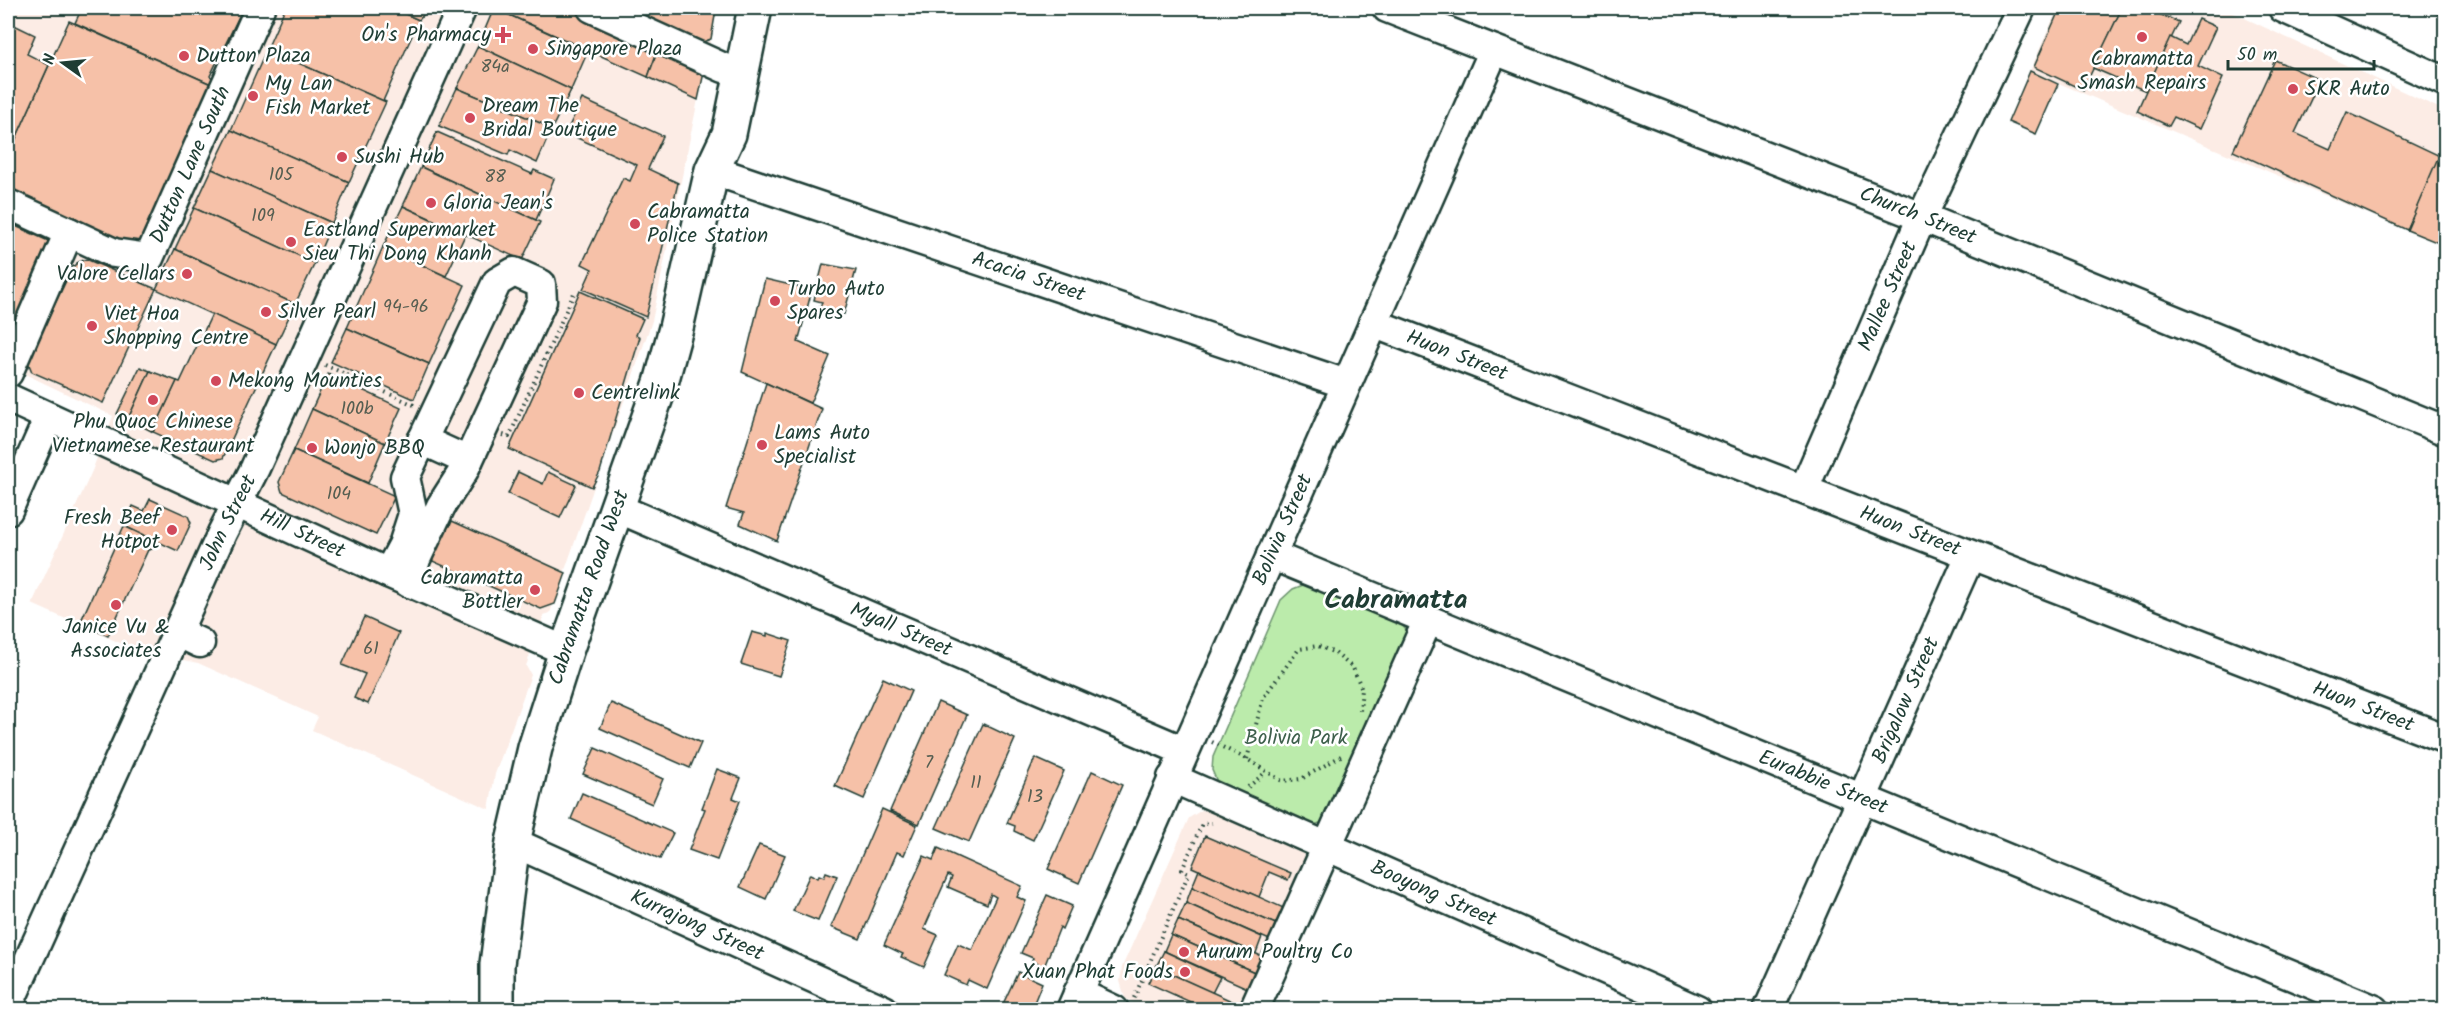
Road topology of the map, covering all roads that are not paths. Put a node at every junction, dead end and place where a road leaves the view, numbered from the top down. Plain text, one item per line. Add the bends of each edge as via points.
1 (260, 8) edge
2 (462, 8) edge
3 (592, 8) edge
4 (736, 8) edge
5 (755, 8) edge
6 (1387, 8) edge
7 (2022, 8) edge
8 (2283, 8) edge
9 (1494, 50) junction
10 (724, 68) junction
11 (2445, 82) edge
12 (712, 170) junction
13 (8, 204) edge
14 (1922, 217) junction
15 (69, 232) junction
16 (1373, 323) junction
17 (8, 373) edge
18 (1346, 384) junction
19 (8, 398) edge
20 (49, 417) junction
21 (2445, 431) edge
22 (422, 440) junction
23 (468, 461) junction
24 (1804, 489) junction
25 (236, 504) junction
26 (617, 508) junction
27 (8, 510) edge
28 (1271, 555) junction
29 (1970, 556) junction
30 (398, 578) junction
31 (1428, 620) junction
32 (566, 651) junction
33 (2445, 739) edge
34 (1188, 742) junction
35 (1172, 778) junction
36 (1862, 798) junction
37 (513, 842) junction
38 (1326, 846) junction
39 (1074, 1001) edge
40 (1124, 1004) edge
41 (8, 1006) edge
42 (497, 1010) edge
43 (884, 1010) edge
44 (1254, 1010) edge
45 (1697, 1010) edge
46 (1768, 1010) edge
47 (2375, 1010) edge

1 - 15 street, Dutton Lane South via 149,258 114,253
2 - 25 street, John Street
3 - 10 street
4 - 10 main road, Cabramatta Road West
5 - 12 main road, Cabramatta Road West via 726,142
6 - 9 street, Church Street
7 - 14 street, Mallee Street
8 - 11 street
9 - 14 street, Church Street
9 - 16 street, Bolivia Street
10 - 12 main road, Cabramatta Road West via 709,138
12 - 18 street, Acacia Street
12 - 26 main road, Cabramatta Road West via 662,383
13 - 15 street
14 - 21 street, Church Street
14 - 24 street, Mallee Street
15 - 17 street
16 - 18 street, Bolivia Street
16 - 24 street, Huon Street
18 - 28 street, Bolivia Street
19 - 20 street, Hill Street
20 - 25 street, Hill Street
20 - 27 street
22 - 23 street
22 - 23 street via 497,282 514,272 541,284 542,301
22 - 30 street via 405,477 413,514
23 - 30 street via 416,559
24 - 29 street, Huon Street
25 - 30 street, Hill Street
25 - 41 street, John Street via 189,638
26 - 32 main road, Cabramatta Road West
26 - 34 street, Myall Street
28 - 31 street, Eurabbie Street
28 - 34 street, Bolivia Street
29 - 33 street, Huon Street
29 - 36 street, Brigalow Street
30 - 32 street, Hill Street
31 - 36 street, Eurabbie Street
31 - 38 street
32 - 37 main road, Cabramatta Road West via 535,748
34 - 35 street, Bolivia Street
35 - 38 street, Booyong Street
35 - 39 street, Bolivia Street
36 - 46 street, Brigalow Street
36 - 47 street, Eurabbie Street
37 - 42 main road, Cabramatta Road West via 498,964
37 - 43 street, Kurrajong Street
38 - 44 street
38 - 45 street, Booyong Street
39 - 40 street

